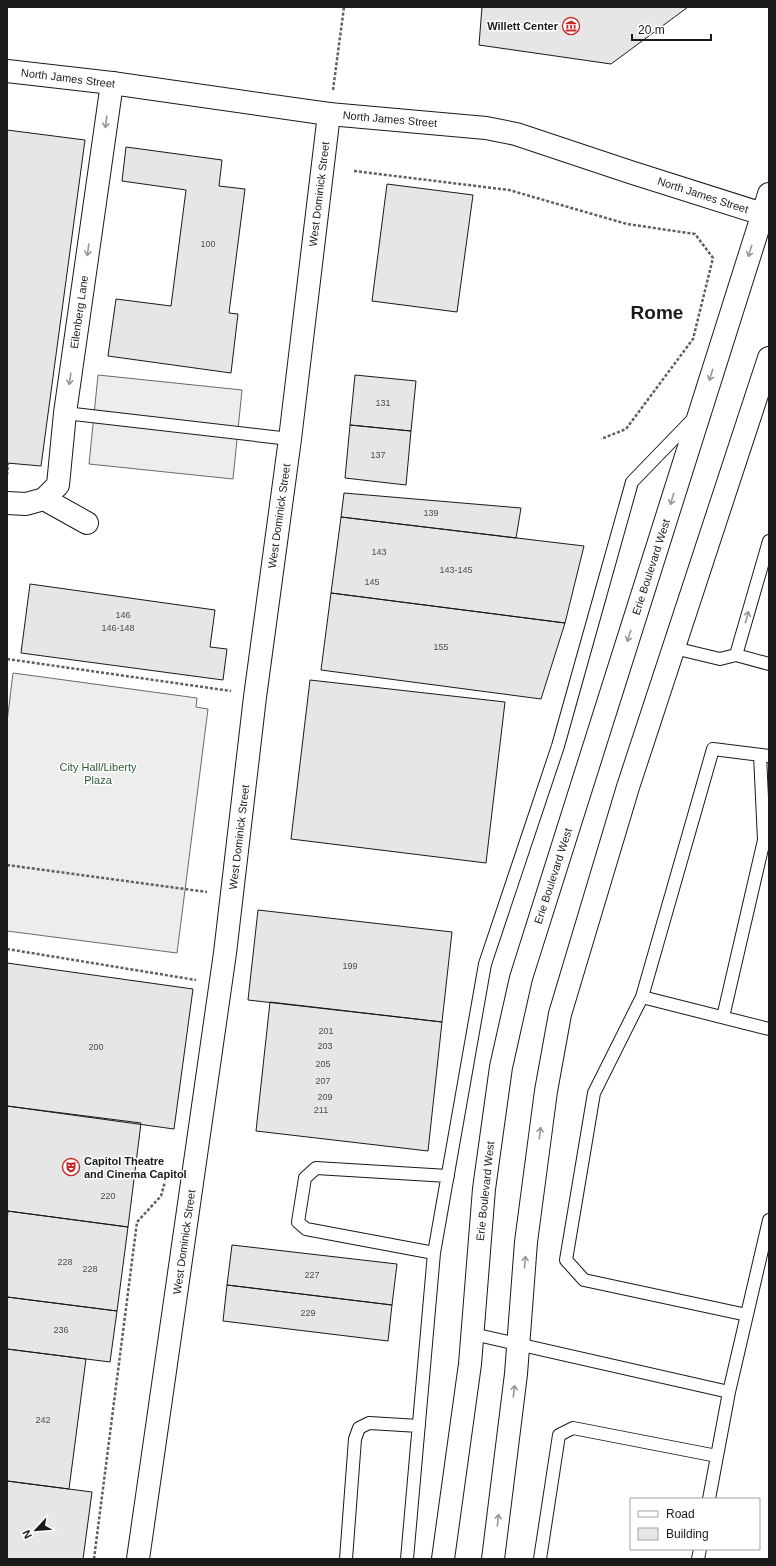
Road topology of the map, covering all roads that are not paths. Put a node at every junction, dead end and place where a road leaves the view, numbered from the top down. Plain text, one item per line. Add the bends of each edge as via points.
1 (7, 71) edge
2 (112, 83) junction
3 (329, 114) junction
4 (767, 208) edge
5 (769, 358) edge
6 (65, 413) junction
7 (699, 413) junction
8 (290, 439) junction
9 (44, 499) junction
10 (7, 503) edge
11 (87, 523) dead end
12 (769, 541) edge
13 (674, 648) junction
14 (736, 655) junction
15 (769, 664) edge
16 (765, 755) edge
17 (642, 997) junction
18 (723, 1017) junction
19 (769, 1029) edge
20 (448, 1176) junction
21 (769, 1220) edge
22 (434, 1253) junction
23 (747, 1315) junction
24 (473, 1334) junction
25 (518, 1344) junction
26 (728, 1392) junction
27 (419, 1426) junction
28 (717, 1456) junction
29 (709, 1498) edge
30 (138, 1559) edge
31 (346, 1559) edge
32 (407, 1559) edge
33 (443, 1559) edge
34 (493, 1559) edge
35 (540, 1559) edge

1 - 2 main road, North James Street
2 - 3 main road, North James Street
2 -> 6 main road, Eilenberg Lane
3 - 4 main road, North James Street via 486,128 516,134 630,172
3 - 8 main road, West Dominick Street
4 -> 7 main road, Erie Boulevard West
5 - 13 main road
6 - 8 lane
6 - 9 main road, Eilenberg Lane via 58,485
7 - 20 lane via 632,482 558,746 485,964
7 -> 24 main road, Erie Boulevard West via 521,978 501,1067 485,1181
8 - 30 main road, West Dominick Street via 255,697 221,983
9 - 10 main road via 26,504
9 - 11 main road
14 -> 12 lane
13 - 14 lane via 720,659
25 -> 13 main road via 530,1210 546,1092 560,1014 628,787
14 - 15 lane
16 - 17 lane via 713,749
16 - 18 lane via 764,840
17 - 18 lane
17 - 23 lane via 594,1094 566,1260 584,1280
18 - 19 lane
20 - 22 lane
20 - 22 lane via 316,1168 305,1178 298,1222 306,1229
21 - 23 lane
22 - 27 lane
23 - 26 lane
24 - 25 lane
24 - 33 main road, Erie Boulevard West
25 - 26 lane
34 -> 25 main road
26 - 28 lane
27 - 31 lane via 369,1423 359,1428 355,1439
27 - 32 lane
28 - 29 lane
28 - 35 lane via 573,1428 559,1435

